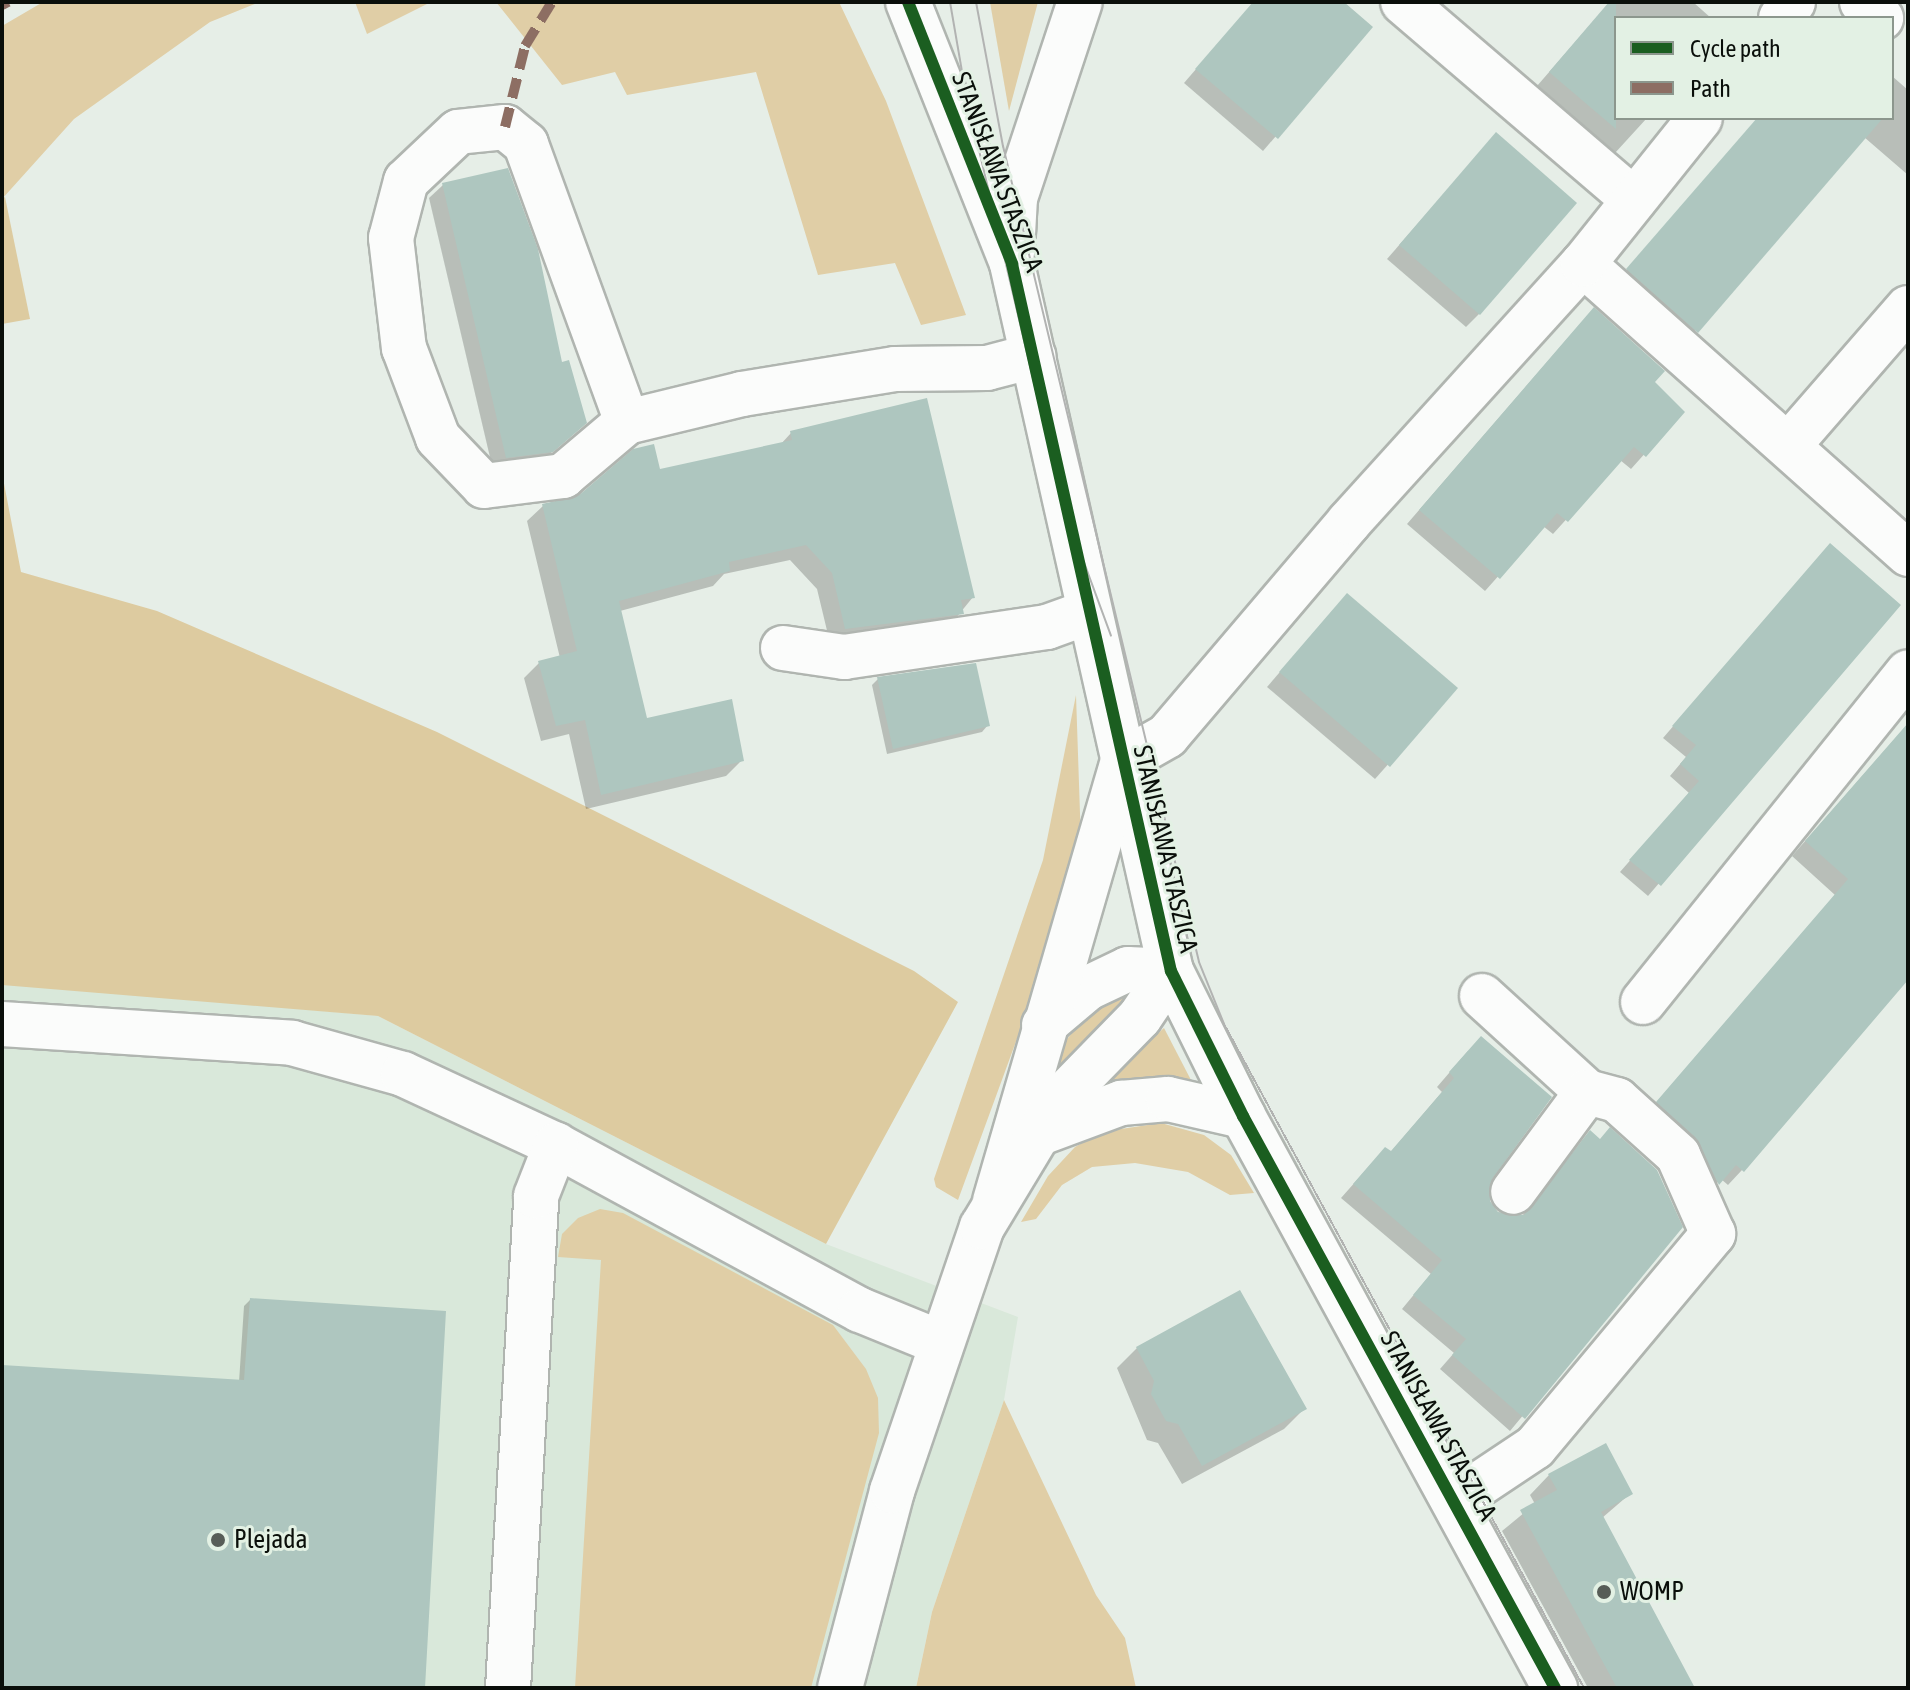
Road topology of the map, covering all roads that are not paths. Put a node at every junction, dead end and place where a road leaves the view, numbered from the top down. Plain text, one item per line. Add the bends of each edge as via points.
1 (908, 2) edge
2 (1080, 2) edge
3 (1403, 2) edge
4 (1862, 2) edge
5 (1879, 16) edge
6 (1698, 120) edge
7 (1634, 200) junction
8 (1012, 264) junction
9 (1583, 264) junction
10 (1908, 308) edge
11 (1033, 356) junction
12 (627, 422) junction
13 (1788, 446) junction
14 (1908, 554) edge
15 (1089, 612) junction
16 (783, 648) dead end
17 (1908, 672) edge
18 (1123, 761) junction
19 (1171, 971) junction
20 (1482, 996) dead end
21 (1643, 1002) dead end
22 (2, 1024) edge
23 (1044, 1025) junction
24 (1587, 1092) junction
25 (1243, 1116) junction
26 (1038, 1134) junction
27 (556, 1145) junction
28 (1513, 1192) dead end
29 (995, 1201) junction
30 (941, 1343) junction
31 (1454, 1501) junction
32 (508, 1688) edge
33 (840, 1688) edge
34 (1555, 1688) edge

1 - 8 street, STANISŁAWA STASZICA
2 - 8 street, STANISŁAWA STASZICA via 1015,198
3 - 7 street
4 - 5 street
6 - 7 street
7 - 9 street
8 - 11 street, STANISŁAWA STASZICA
9 - 13 street
9 - 18 street via 1349,522 1167,736
10 - 13 street
11 - 12 street via 987,368 895,369 742,394
11 - 15 street, STANISŁAWA STASZICA
12 - 12 street via 563,476 484,486 438,438 404,348 391,238 406,181 458,132 505,127 526,144
13 - 14 street
15 - 16 street via 1047,627 844,657
15 - 18 street, STANISŁAWA STASZICA
17 - 21 street
18 - 19 street, STANISŁAWA STASZICA
18 - 23 street
19 - 23 street via 1128,969 1088,988
19 - 25 street, STANISŁAWA STASZICA
19 - 26 street via 1140,1017 1058,1101
20 - 24 street
22 - 27 street via 292,1043 403,1074
23 - 29 street
24 - 28 street
24 - 31 street via 1617,1100 1678,1155 1713,1234 1535,1447
25 - 26 street via 1168,1099 1121,1103
25 - 31 street, STANISŁAWA STASZICA
26 - 29 street
27 - 30 street via 860,1310
27 - 32 street via 536,1196
29 - 30 street
30 - 33 street via 892,1491
31 - 34 street, STANISŁAWA STASZICA

